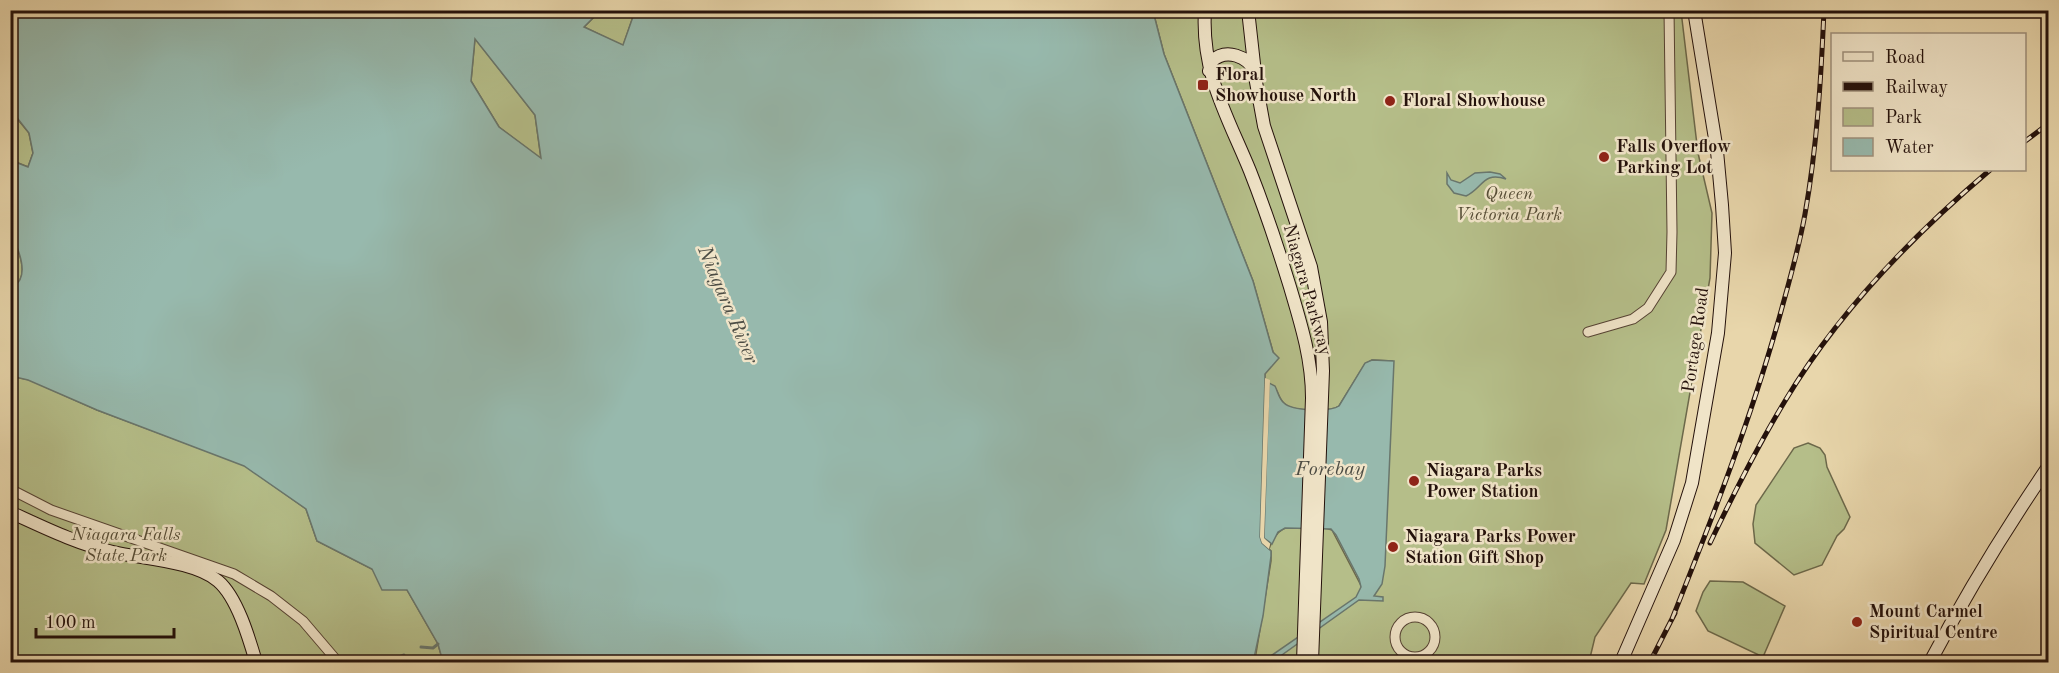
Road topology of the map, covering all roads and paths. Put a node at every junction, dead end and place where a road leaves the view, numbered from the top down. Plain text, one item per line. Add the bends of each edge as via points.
1 (1205, 10) edge
2 (1248, 10) edge
3 (1669, 10) edge
4 (1694, 10) edge
5 (1209, 72) junction
6 (1256, 73) junction
7 (1588, 332) dead end
8 (1317, 407) junction
9 (2049, 467) edge
10 (10, 489) edge
11 (10, 512) edge
12 (1313, 532) junction
13 (1307, 637) junction
14 (1435, 639) joint
15 (256, 663) edge
16 (338, 663) edge
17 (1303, 663) edge
18 (1312, 663) edge
19 (1621, 663) edge
20 (1930, 663) edge

1 - 5 main road, Niagara Parkway
2 - 6 main road, Niagara Parkway
3 - 7 street via 1671,272 1648,308 1633,319
4 - 19 main road, Portage Road via 1722,205 1725,253 1718,333 1692,483 1674,540
5 - 6 main road via 1212,61 1227,54 1247,61
5 - 8 main road, Niagara Parkway via 1276,243 1307,346
6 - 8 main road, Niagara Parkway via 1268,141 1316,288 1322,332
8 - 12 main road, Niagara Parkway
9 - 20 main road via 1975,580
10 - 16 street via 51,510 234,574 303,621
11 - 15 main road via 111,552 198,570 217,580 225,588 248,636
12 - 13 main road, Niagara Parkway
12 - 13 main road, Niagara Parkway via 1314,622
13 - 17 main road, Niagara Parkway
13 - 18 main road, Niagara Parkway
14 - 14 street via 1428,621 1416,616 1403,620 1395,638 1405,654 1418,656 1430,650

